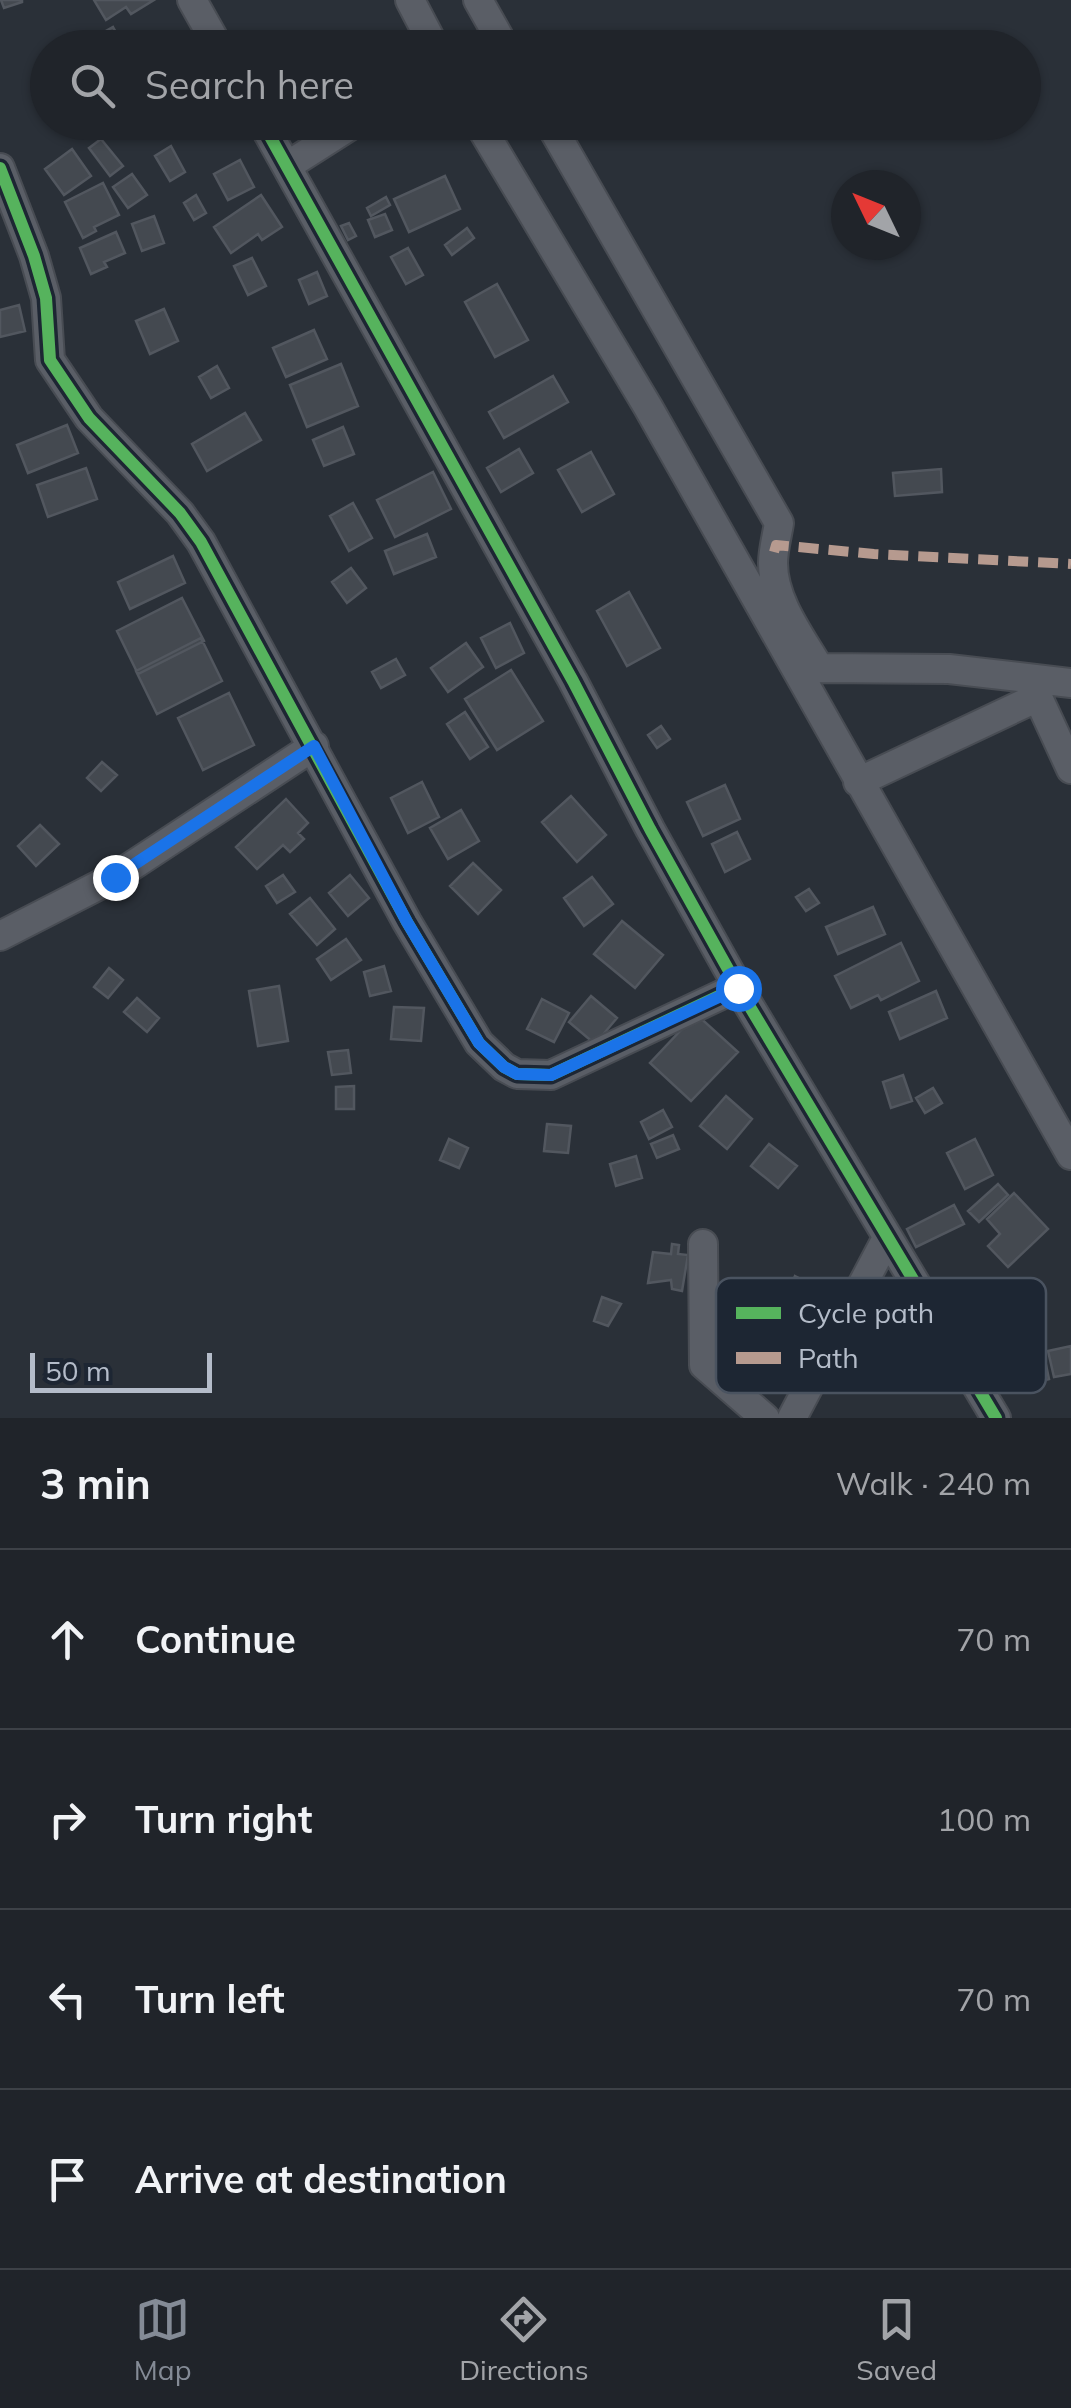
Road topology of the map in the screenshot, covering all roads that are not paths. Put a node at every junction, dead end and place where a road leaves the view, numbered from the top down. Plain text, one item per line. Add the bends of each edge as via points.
1 (192, 0) edge
2 (410, 0) edge
3 (478, 0) edge
4 (209, 30) edge
5 (426, 30) edge
6 (495, 30) edge
7 (272, 140) edge
8 (327, 140) edge
9 (489, 140) edge
10 (558, 140) edge
11 (286, 166) junction
12 (0, 168) edge
13 (770, 603) junction
14 (1071, 683) edge
15 (1034, 688) junction
16 (314, 746) junction
17 (1071, 769) edge
18 (858, 782) junction
19 (0, 936) edge
20 (738, 988) junction
21 (1071, 1155) edge
22 (887, 1238) junction
23 (703, 1244) dead end
24 (866, 1278) edge
25 (911, 1278) edge
26 (716, 1375) edge
27 (737, 1393) edge
28 (805, 1393) edge
29 (981, 1393) edge
30 (765, 1418) edge
31 (792, 1418) edge
32 (996, 1418) edge

1 - 4 street
2 - 5 street
3 - 6 street
7 - 11 street
8 - 11 street
9 - 13 street
10 - 13 street via 779,522
11 - 20 street
12 - 16 street via 46,298 50,360 88,418 201,542
13 - 15 street via 819,668 949,669
13 - 18 street
14 - 15 street
15 - 17 street
15 - 18 street
16 - 19 street via 115,877
16 - 20 street via 407,922 479,1043 504,1067 531,1077 551,1075
18 - 21 street
20 - 22 street
22 - 24 street
22 - 25 street
23 - 26 street via 704,1364
27 - 30 street
28 - 31 street
29 - 32 street

